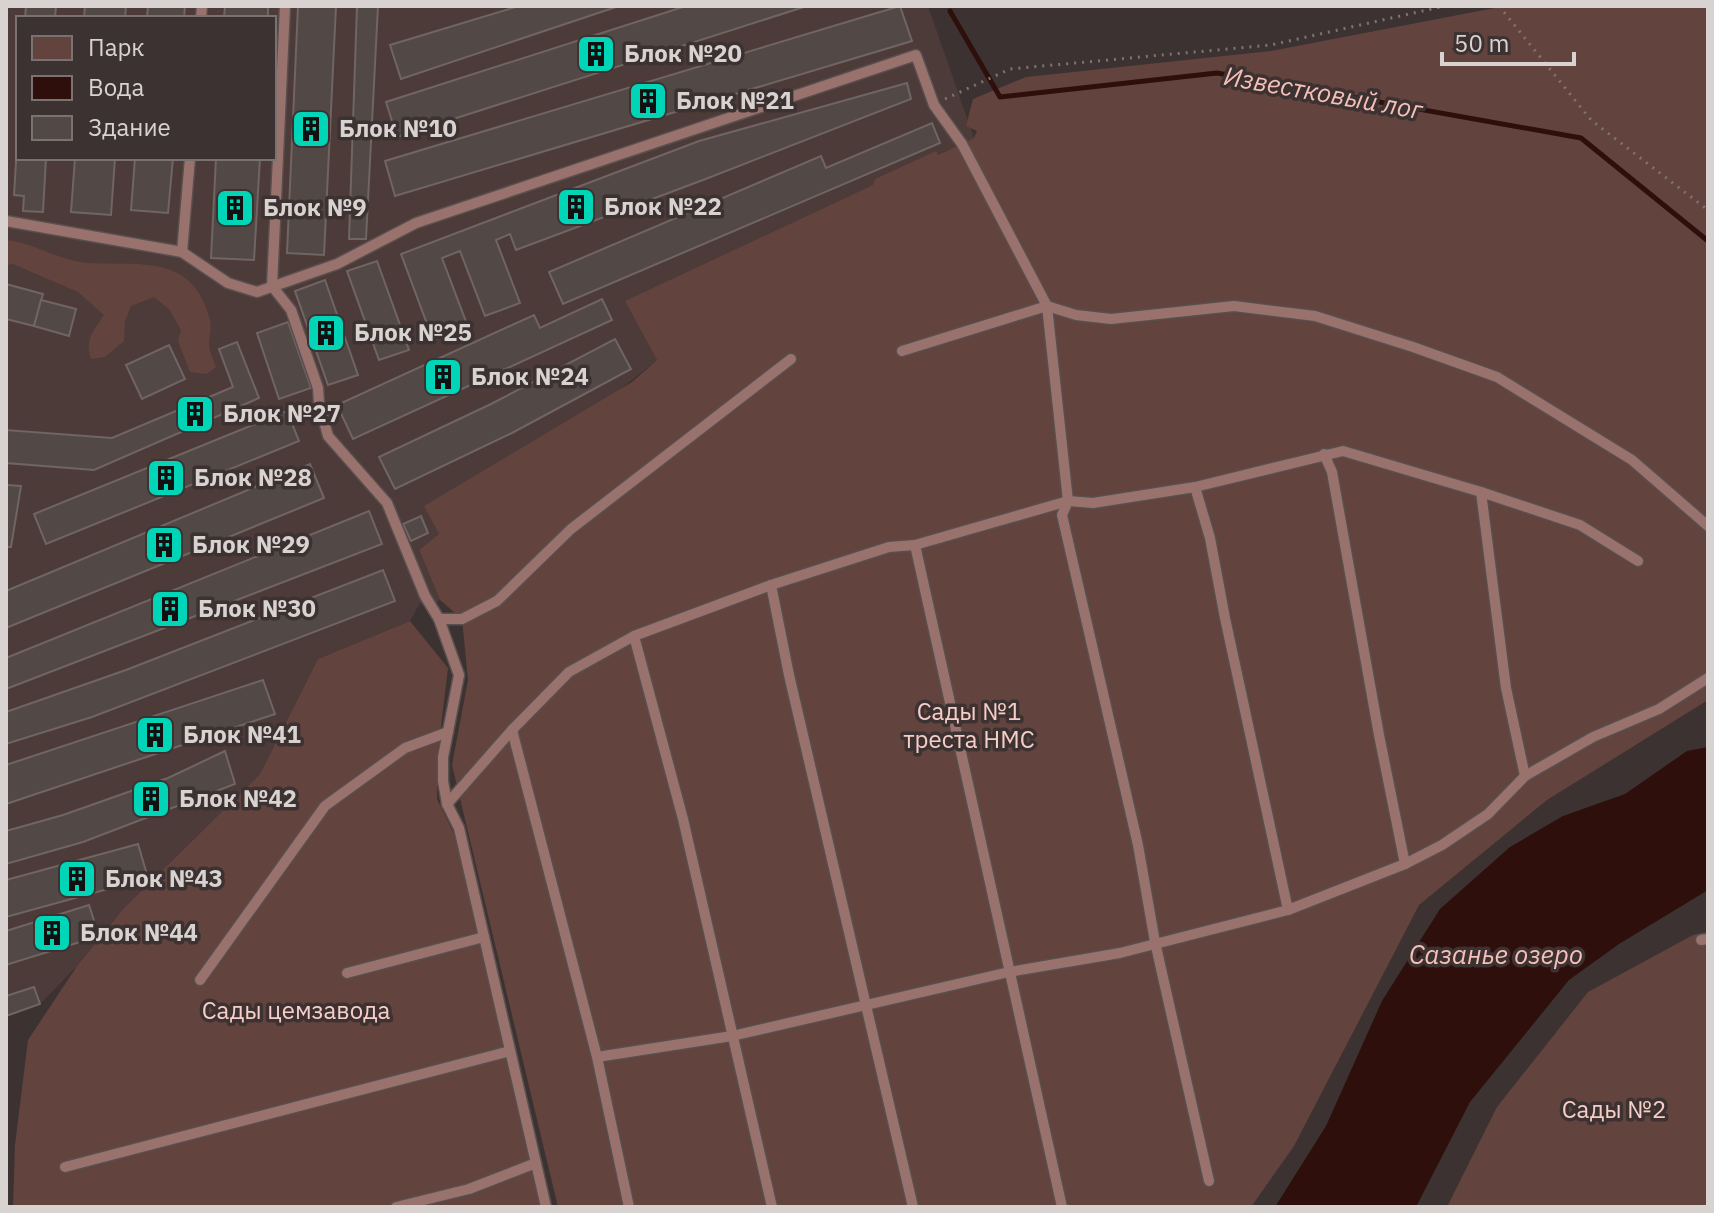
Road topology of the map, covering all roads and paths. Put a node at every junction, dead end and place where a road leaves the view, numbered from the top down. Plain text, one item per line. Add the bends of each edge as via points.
1 (285, 6) edge
2 (1445, 6) edge
3 (1499, 6) edge
4 (934, 105) junction
5 (190, 160) edge
6 (1708, 210) edge
7 (6, 221) edge
8 (182, 252) junction
9 (272, 286) junction
10 (1047, 306) junction
11 (902, 351) dead end
12 (791, 359) dead end
13 (1324, 454) junction
14 (1195, 487) junction
15 (1481, 492) junction
16 (1068, 501) junction
17 (1708, 526) edge
18 (915, 545) junction
19 (1638, 561) dead end
20 (771, 585) junction
21 (439, 619) junction
22 (634, 636) junction
23 (1708, 678) edge
24 (512, 730) junction
25 (448, 732) junction
26 (1525, 776) junction
27 (447, 804) junction
28 (1405, 864) junction
29 (1288, 910) junction
30 (484, 937) junction
31 (1155, 942) junction
32 (1009, 972) junction
33 (347, 973) dead end
34 (200, 980) dead end
35 (865, 1004) junction
36 (732, 1036) junction
37 (510, 1051) junction
38 (597, 1057) junction
39 (536, 1163) junction
40 (65, 1167) dead end
41 (1209, 1181) dead end
42 (396, 1207) edge
43 (546, 1207) edge
44 (629, 1207) edge
45 (772, 1207) edge
46 (913, 1207) edge
47 (1062, 1207) edge

1 - 9 lane
2 - 4 path via 1271,45 1010,69
3 - 6 path via 1591,120
4 - 9 lane via 916,55 416,223 337,264
4 - 10 lane via 962,144
5 - 8 lane
7 - 8 lane
8 - 9 lane via 228,283 257,292
9 - 21 lane via 291,310 328,436 387,503
10 - 11 lane
10 - 16 lane
10 - 17 lane via 1111,319 1234,306 1315,316 1413,347 1497,377 1632,460
12 - 21 lane via 571,529 497,601 462,619
13 - 14 lane
13 - 15 lane via 1343,451
13 - 28 lane via 1332,472
14 - 16 lane via 1093,503
14 - 29 lane
15 - 19 lane via 1580,525
15 - 26 lane via 1506,688
16 - 18 lane
16 - 31 lane via 1062,515 1135,830
18 - 20 lane via 889,547
18 - 32 lane
20 - 22 lane
20 - 35 lane
21 - 25 lane via 459,675
22 - 24 lane via 569,672
22 - 36 lane via 683,819
23 - 26 lane via 1659,709 1593,737
24 - 27 lane
24 - 38 lane
25 - 27 lane via 443,757
25 - 34 lane via 405,748 325,806
26 - 28 lane via 1488,814
27 - 30 lane via 459,828
28 - 29 lane
29 - 31 lane
30 - 33 lane
30 - 37 lane
31 - 32 lane
31 - 41 lane
32 - 35 lane
32 - 47 lane
35 - 36 lane
35 - 46 lane
36 - 38 lane
36 - 45 lane
37 - 39 lane
37 - 40 lane
38 - 44 lane
39 - 42 lane via 469,1189
39 - 43 lane

